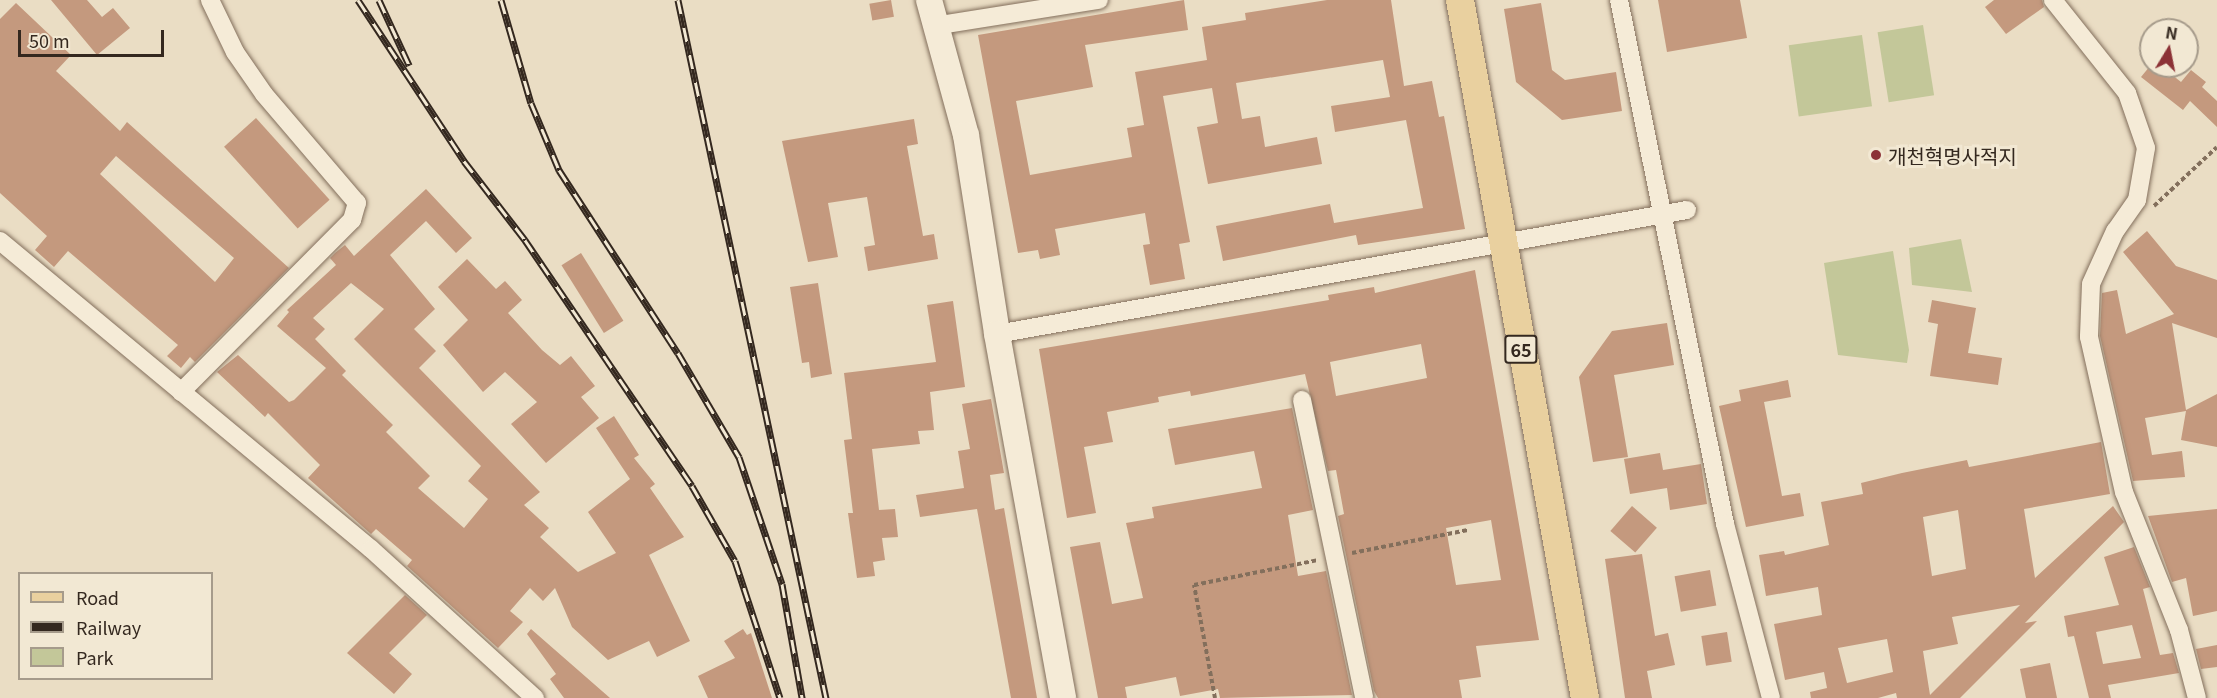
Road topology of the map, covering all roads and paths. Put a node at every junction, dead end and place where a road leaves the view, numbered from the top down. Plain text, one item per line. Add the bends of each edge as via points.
1 (210, 0) edge
2 (929, 0) edge
3 (1099, 0) edge
4 (1460, 0) edge
5 (1619, 0) edge
6 (2053, 0) edge
7 (934, 26) junction
8 (2217, 147) edge
9 (2151, 208) dead end
10 (1687, 210) dead end
11 (1660, 215) junction
12 (0, 241) edge
13 (1502, 245) junction
14 (997, 334) junction
15 (181, 392) junction
16 (1302, 400) dead end
17 (1468, 530) dead end
18 (1335, 557) junction
19 (535, 698) edge
20 (1063, 698) edge
21 (1215, 698) edge
22 (1364, 698) edge
23 (1585, 698) edge
24 (1771, 698) edge
25 (2197, 698) edge

1 - 15 street via 235,52 264,94 357,203 351,220
2 - 7 main road
3 - 7 street
4 - 13 main road, 65
5 - 11 street
6 - 25 street via 2127,93 2146,148 2137,200 2115,231 2091,284 2089,338 2124,492 2179,630
7 - 14 main road via 966,135
8 - 9 path
10 - 11 street
11 - 13 street
11 - 24 street via 1725,524
12 - 15 street
13 - 14 street
13 - 23 main road, 65
14 - 20 main road
15 - 19 street via 370,549
16 - 18 street
17 - 18 path
18 - 21 path via 1194,585
18 - 22 street

